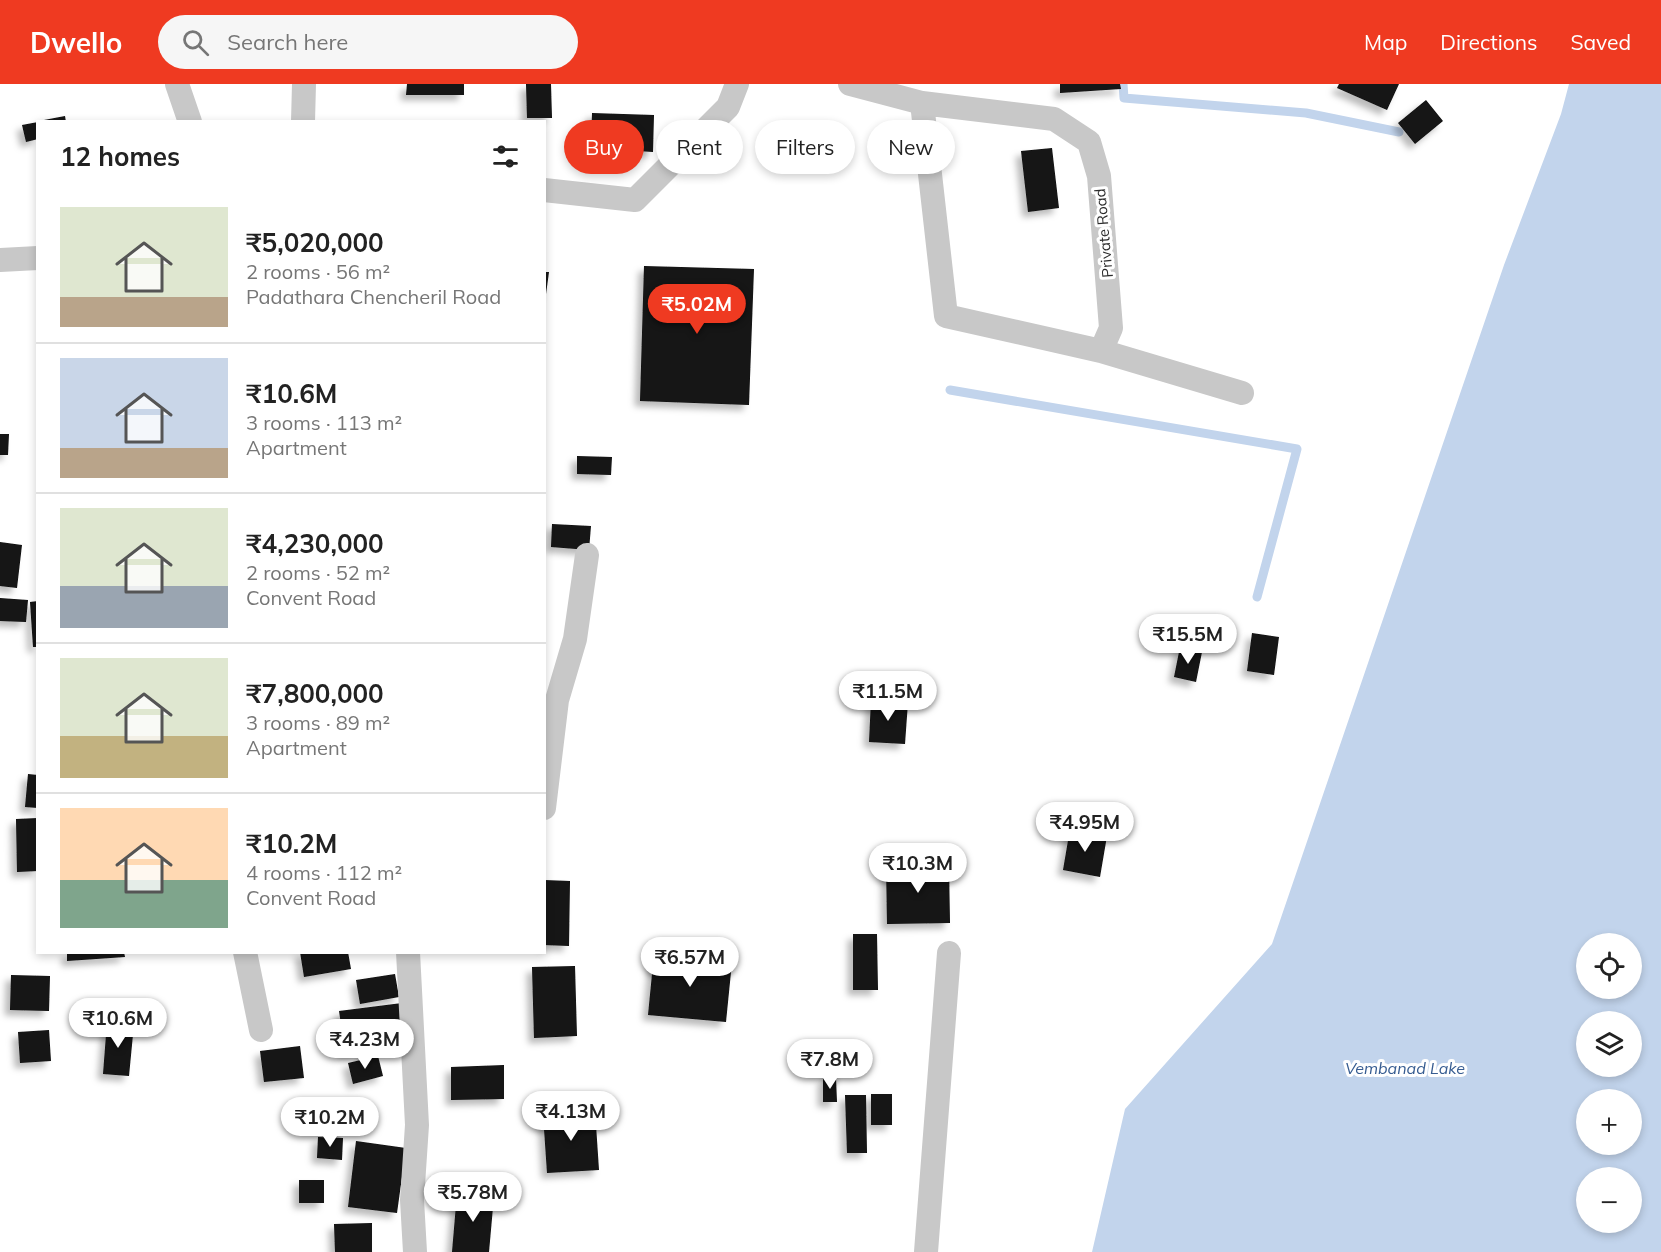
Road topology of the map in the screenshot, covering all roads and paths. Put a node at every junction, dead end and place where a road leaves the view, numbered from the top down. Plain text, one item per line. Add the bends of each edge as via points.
1 (177, 84) edge
2 (304, 84) edge
3 (737, 84) edge
4 (850, 84) edge
5 (922, 103) junction
6 (189, 120) edge
7 (303, 120) edge
8 (546, 190) edge
9 (36, 258) edge
10 (0, 260) edge
11 (1101, 351) junction
12 (1242, 393) dead end
13 (587, 555) dead end
14 (546, 791) edge
15 (949, 953) dead end
16 (245, 954) edge
17 (408, 954) edge
18 (261, 1030) dead end
19 (415, 1252) edge
20 (926, 1252) edge

1 - 6 street
2 - 7 street
3 - 8 street via 728,106 635,200
4 - 5 street, Private Road
5 - 11 street via 946,316
5 - 11 street, Private Road via 1054,119 1089,142 1099,176 1111,328
9 - 10 street
11 - 12 street
13 - 14 street via 575,639 557,700
15 - 20 street
16 - 18 street
17 - 19 street via 417,1125 412,1200

